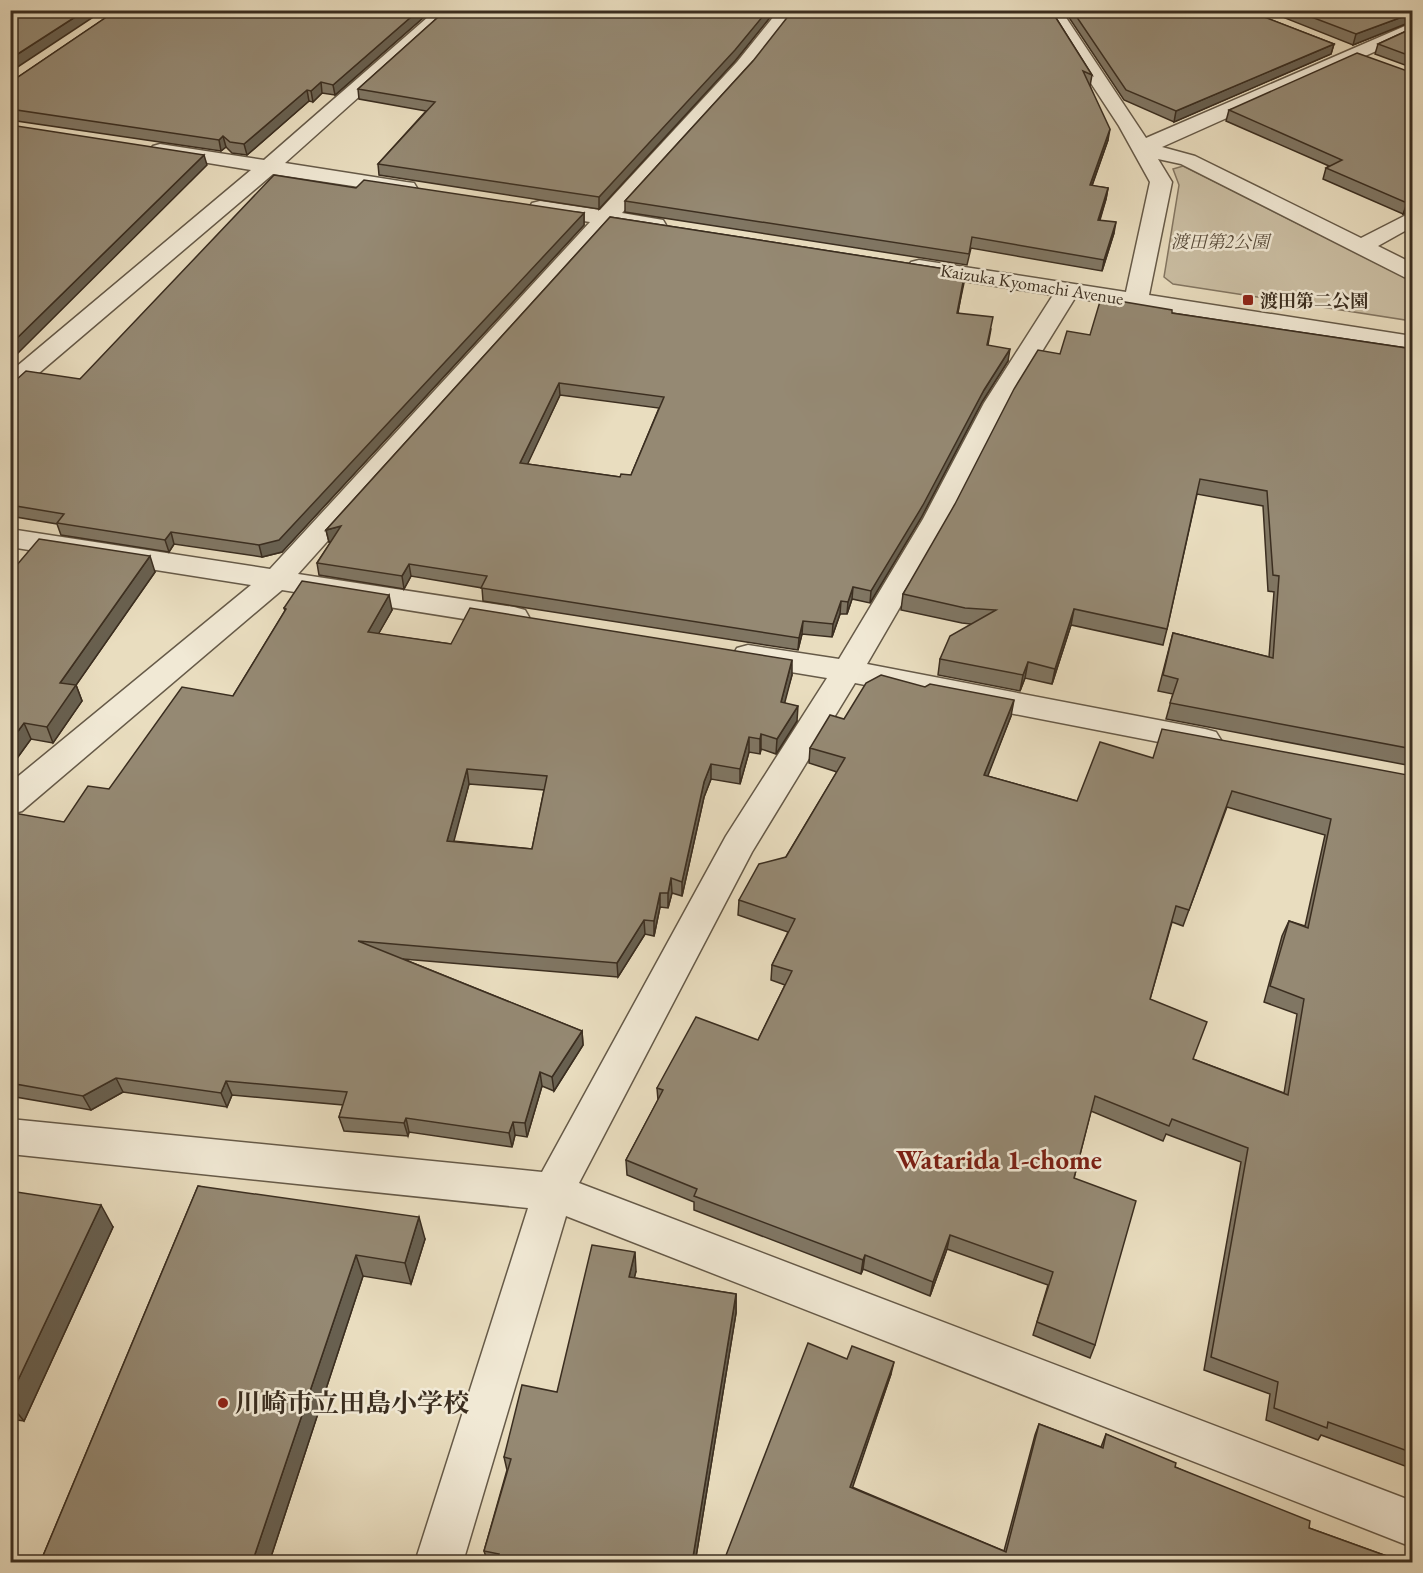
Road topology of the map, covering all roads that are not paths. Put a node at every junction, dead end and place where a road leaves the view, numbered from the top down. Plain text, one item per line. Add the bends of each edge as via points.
1 (447, 10) edge
2 (789, 10) edge
3 (1052, 10) edge
4 (1413, 28) edge
5 (1332, 47) edge
6 (1353, 55) junction
7 (1372, 62) edge
8 (141, 147) edge
9 (1142, 148) junction
10 (267, 167) junction
11 (432, 192) edge
12 (514, 204) edge
13 (604, 217) junction
14 (1413, 218) edge
15 (678, 229) edge
16 (1362, 246) junction
17 (903, 264) edge
18 (1413, 272) edge
19 (1068, 290) junction
20 (1136, 301) junction
21 (1413, 343) edge
22 (10, 385) edge
23 (10, 538) edge
24 (277, 579) junction
25 (544, 622) edge
26 (720, 650) edge
27 (849, 671) junction
28 (1237, 746) edge
29 (10, 802) edge
30 (10, 1136) edge
31 (553, 1192) junction
32 (1413, 1524) edge
33 (439, 1563) edge

1 - 10 street
2 - 13 street via 744,66
3 - 9 street
4 - 6 street
5 - 6 street
6 - 7 street
6 - 9 street
8 - 10 street
9 - 16 street via 1188,160
9 - 20 street via 1161,182
10 - 11 street
10 - 22 street
12 - 13 street
13 - 15 street
13 - 24 street
14 - 16 street
16 - 18 street
17 - 19 street, Kaizuka Kyomachi Avenue
19 - 20 street, Kaizuka Kyomachi Avenue
19 - 27 street via 997,403
20 - 21 street, Kaizuka Kyomachi Avenue
23 - 24 street
24 - 25 street
24 - 29 street
26 - 27 street
27 - 28 street
27 - 31 street via 738,845
30 - 31 street
31 - 32 street
31 - 33 street

